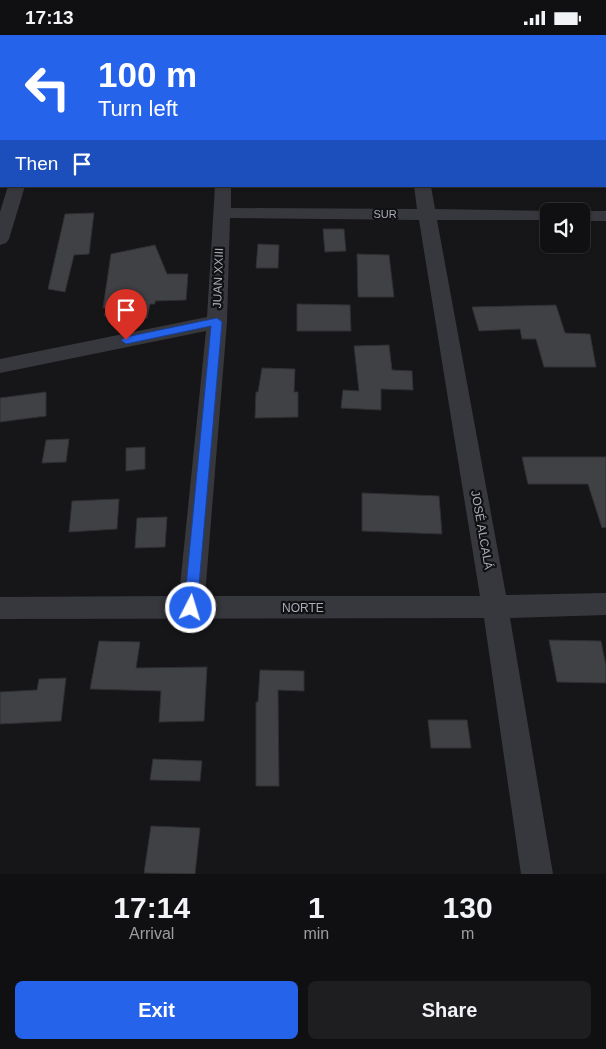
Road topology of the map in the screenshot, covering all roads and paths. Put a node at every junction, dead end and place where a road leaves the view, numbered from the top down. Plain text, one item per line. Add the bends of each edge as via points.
1 (17, 187) edge
2 (223, 187) edge
3 (422, 187) edge
4 (221, 213) junction
5 (426, 214) junction
6 (540, 215) edge
7 (590, 216) edge
8 (606, 216) edge
9 (0, 239) edge
10 (217, 322) junction
11 (0, 366) edge
12 (606, 604) edge
13 (496, 607) junction
14 (0, 608) edge
15 (191, 608) junction
16 (537, 874) edge

1 - 9 street
2 - 4 street, JUAN XXIII
3 - 5 street, JOSÉ ALCALÁ
4 - 5 street, SUR
4 - 10 street, JUAN XXIII
5 - 6 street, SUR
5 - 13 street, JOSÉ ALCALÁ
7 - 8 street
10 - 11 street
10 - 15 street, JUAN XXIII
12 - 13 street, NORTE
13 - 15 street, NORTE
13 - 16 street, JOSÉ ALCALÁ
14 - 15 street, NORTE

